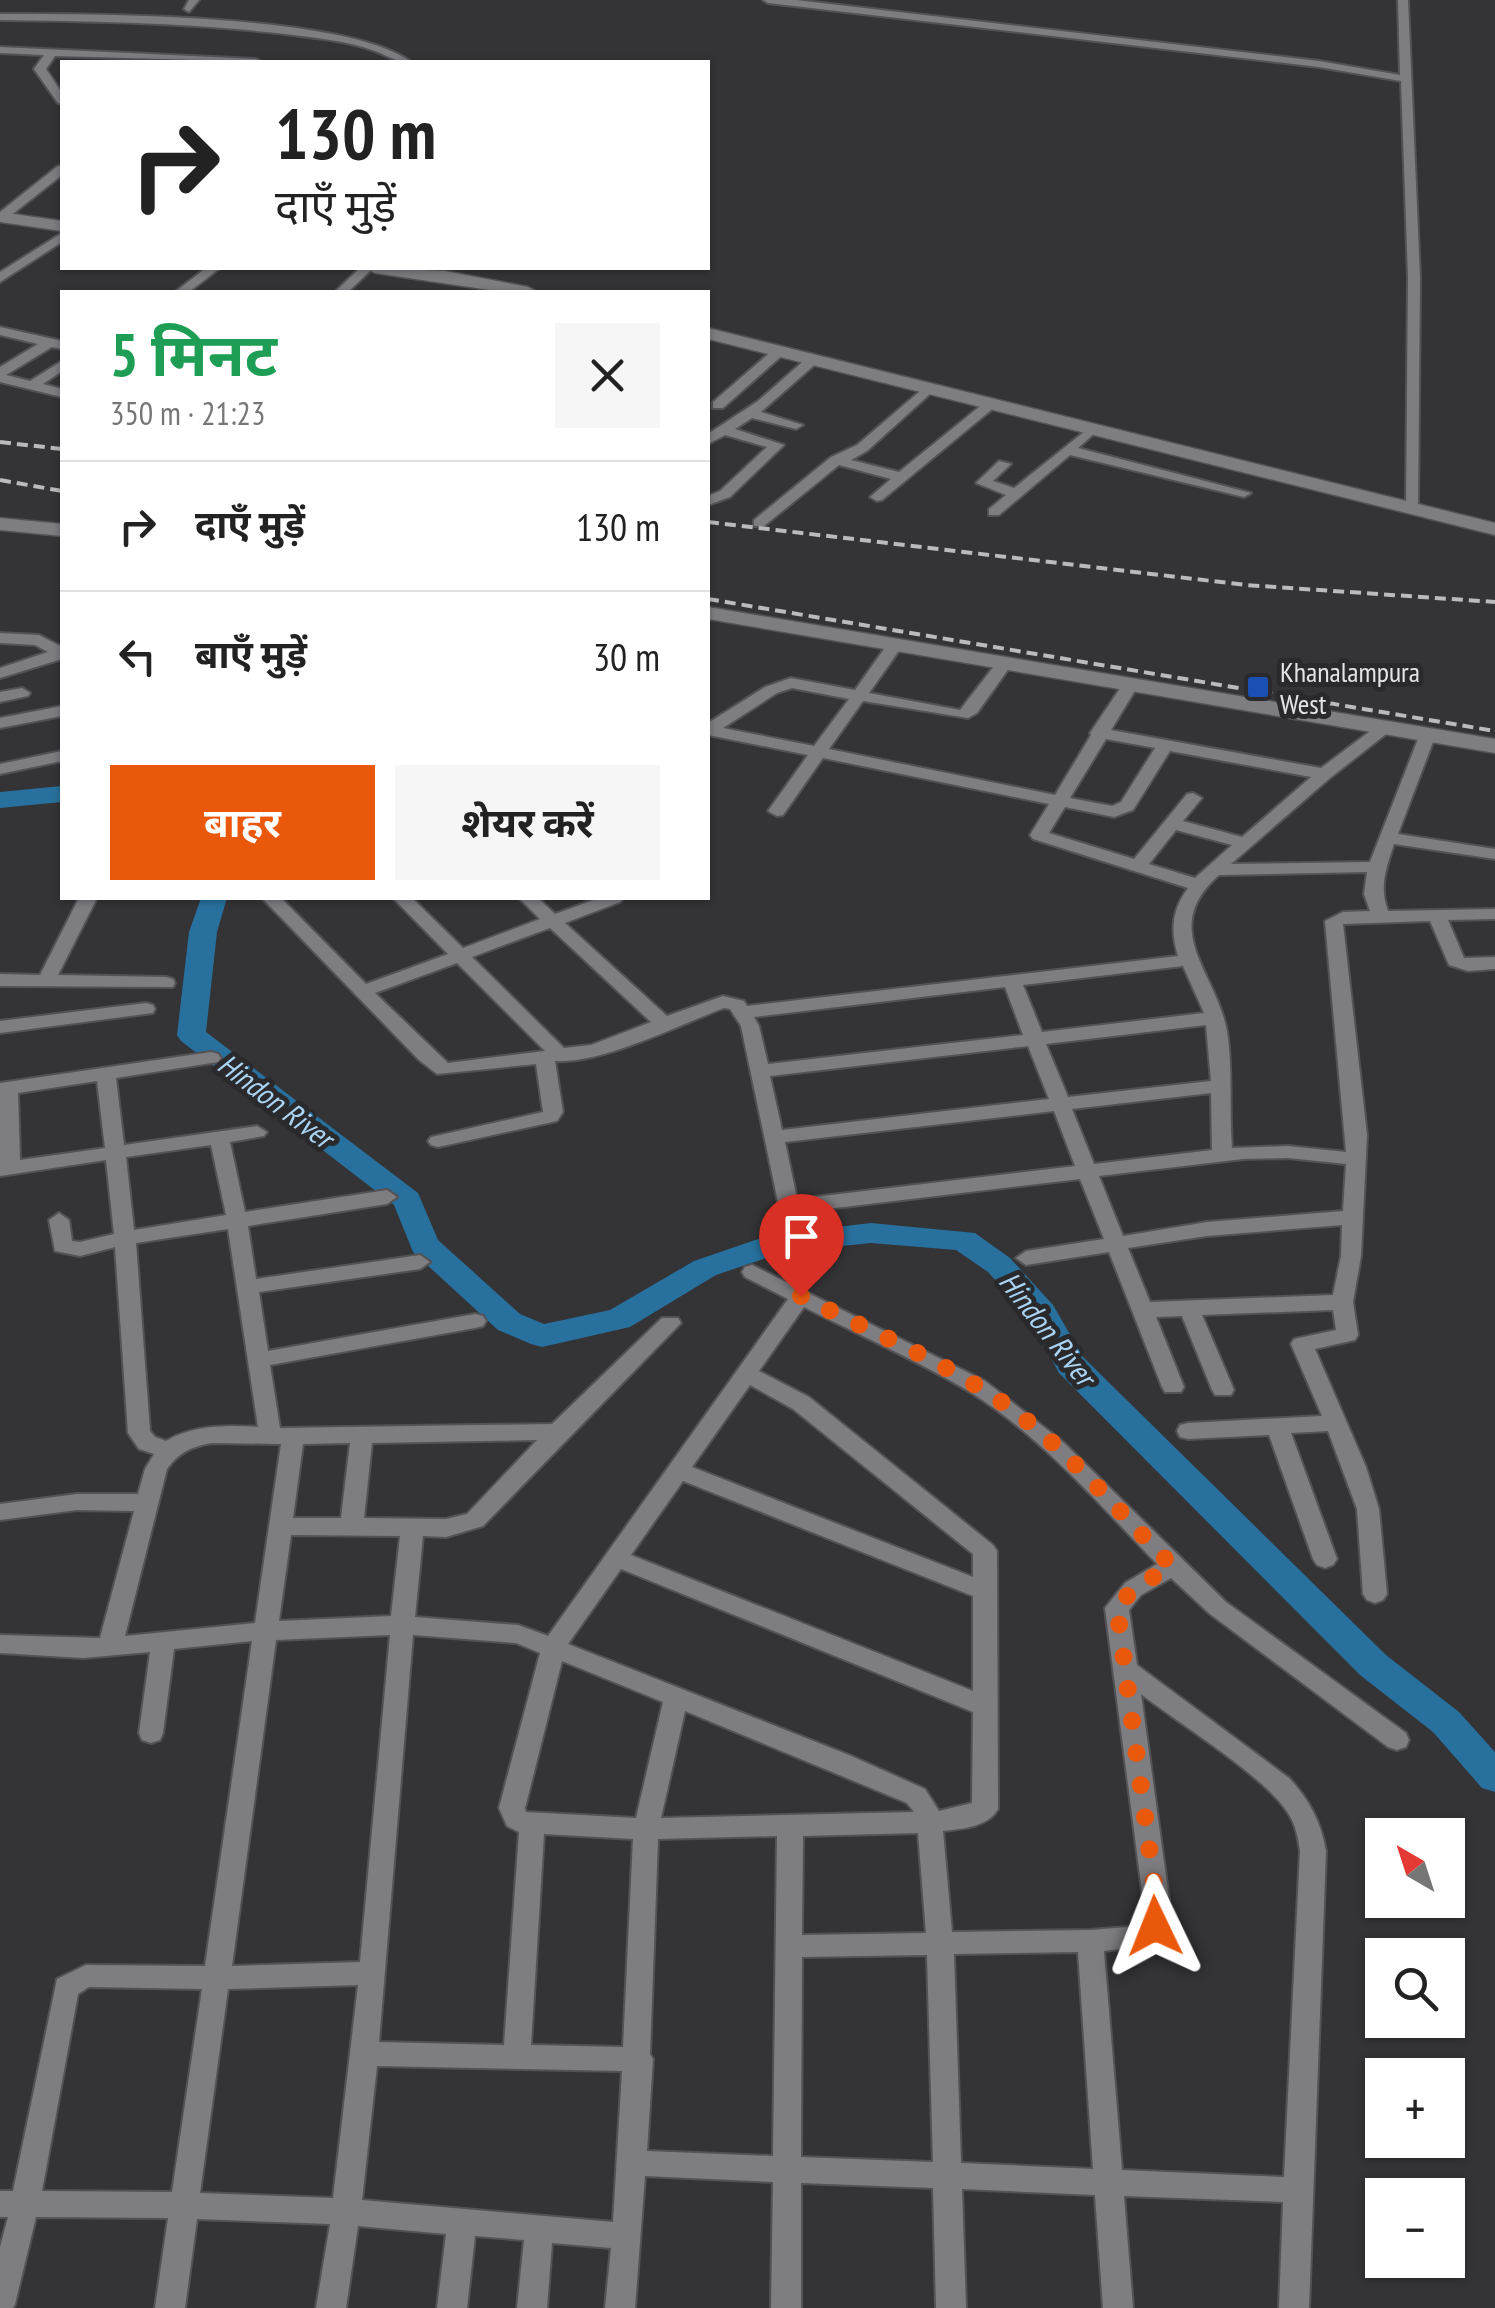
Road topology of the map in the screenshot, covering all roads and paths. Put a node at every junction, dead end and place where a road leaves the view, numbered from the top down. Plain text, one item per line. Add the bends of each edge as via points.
1 (768, 0) edge
2 (1404, 0) edge
3 (0, 17) edge
4 (0, 50) edge
5 (264, 50) dead end
6 (53, 51) junction
7 (199, 60) edge
8 (255, 60) edge
9 (401, 60) edge
10 (1406, 79) junction
11 (60, 98) edge
12 (60, 171) edge
13 (3, 219) edge
14 (60, 226) edge
15 (60, 238) edge
16 (211, 270) edge
17 (365, 270) edge
18 (418, 270) edge
19 (0, 278) edge
20 (185, 290) edge
21 (344, 290) edge
22 (518, 290) edge
23 (0, 331) edge
24 (711, 338) edge
25 (56, 344) edge
26 (779, 352) junction
27 (813, 360) junction
28 (60, 366) edge
29 (0, 376) edge
30 (32, 385) junction
31 (926, 390) junction
32 (60, 392) edge
33 (718, 404) dead end
34 (988, 406) junction
35 (750, 413) junction
36 (796, 425) dead end
37 (723, 430) junction
38 (1090, 431) junction
39 (710, 439) edge
40 (1068, 450) junction
41 (840, 460) junction
42 (1004, 464) dead end
43 (902, 477) junction
44 (1016, 493) junction
45 (1244, 493) dead end
46 (877, 497) dead end
47 (710, 500) edge
48 (1413, 510) junction
49 (994, 512) dead end
50 (759, 523) dead end
51 (0, 524) edge
52 (60, 530) edge
53 (1495, 530) edge
54 (710, 616) edge
55 (0, 638) edge
56 (895, 646) junction
57 (60, 652) edge
58 (60, 654) edge
59 (1004, 664) junction
60 (0, 673) edge
61 (1131, 684) junction
62 (22, 692) dead end
63 (857, 694) junction
64 (0, 697) edge
65 (60, 711) edge
66 (0, 723) edge
67 (1387, 727) junction
68 (710, 729) edge
69 (710, 730) edge
70 (1098, 732) junction
71 (1428, 734) junction
72 (1166, 745) junction
73 (1495, 746) edge
74 (817, 752) junction
75 (60, 756) edge
76 (0, 768) edge
77 (1324, 774) junction
78 (1193, 798) dead end
79 (1058, 800) junction
80 (777, 811) dead end
81 (1173, 824) junction
82 (1388, 838) junction
83 (1245, 843) junction
84 (1495, 854) edge
85 (1139, 864) junction
86 (1377, 867) junction
87 (1214, 870) junction
88 (1198, 885) junction
89 (87, 900) edge
90 (273, 900) edge
91 (404, 900) edge
92 (530, 900) edge
93 (608, 900) edge
94 (1495, 914) edge
95 (1436, 915) junction
96 (1381, 916) junction
97 (553, 920) junction
98 (458, 956) junction
99 (1188, 960) junction
100 (1495, 963) edge
101 (0, 980) edge
102 (46, 981) junction
103 (1012, 982) junction
104 (166, 984) dead end
105 (362, 992) junction
106 (146, 1008) dead end
107 (744, 1012) junction
108 (1214, 1018) junction
109 (666, 1026) junction
110 (0, 1027) edge
111 (1037, 1041) junction
112 (553, 1057) junction
113 (211, 1058) dead end
114 (762, 1071) junction
115 (106, 1074) junction
116 (1218, 1086) junction
117 (4, 1089) edge
118 (1064, 1104) junction
119 (257, 1132) dead end
120 (776, 1137) junction
121 (219, 1138) junction
122 (438, 1141) dead end
123 (113, 1153) junction
124 (1222, 1155) junction
125 (1356, 1159) junction
126 (5, 1168) edge
127 (1090, 1171) junction
128 (387, 1198) dead end
129 (1353, 1217) junction
130 (59, 1220) dead end
131 (236, 1220) junction
132 (125, 1238) junction
133 (1118, 1245) junction
134 (1026, 1258) dead end
135 (420, 1262) dead end
136 (752, 1272) dead end
137 (247, 1287) junction
138 (801, 1296) junction
139 (1342, 1302) junction
140 (1189, 1308) junction
141 (1143, 1310) junction
142 (475, 1322) dead end
143 (670, 1323) dead end
144 (258, 1360) junction
145 (745, 1373) junction
146 (1174, 1387) dead end
147 (1222, 1390) dead end
148 (1336, 1422) junction
149 (1277, 1426) junction
150 (1188, 1431) dead end
151 (558, 1432) junction
152 (362, 1434) junction
153 (281, 1436) junction
154 (168, 1450) junction
155 (680, 1471) junction
156 (148, 1503) junction
157 (0, 1512) edge
158 (282, 1526) junction
159 (352, 1527) junction
160 (412, 1528) junction
161 (616, 1558) junction
162 (1326, 1559) dead end
163 (1172, 1566) junction
164 (986, 1591) junction
165 (1375, 1594) dead end
166 (402, 1625) junction
167 (264, 1631) junction
168 (163, 1642) junction
169 (0, 1644) edge
170 (554, 1646) junction
171 (110, 1647) junction
172 (1127, 1672) junction
173 (676, 1696) junction
174 (982, 1705) junction
175 (151, 1733) dead end
176 (1397, 1740) dead end
177 (930, 1822) junction
178 (532, 1824) junction
179 (790, 1825) junction
180 (646, 1828) junction
181 (1090, 1940) junction
182 (940, 1943) junction
183 (792, 1946) junction
184 (374, 1973) junction
185 (218, 1978) junction
186 (364, 2054) junction
187 (517, 2057) junction
188 (639, 2059) junction
189 (632, 2162) junction
190 (790, 2170) junction
191 (948, 2176) junction
192 (1109, 2183) junction
193 (1298, 2190) junction
194 (12, 2204) edge
195 (185, 2205) junction
196 (348, 2212) junction
197 (462, 2224) junction
198 (539, 2230) junction
199 (626, 2236) junction
200 (0, 2304) edge
201 (170, 2308) edge
202 (331, 2308) edge
203 (452, 2308) edge
204 (532, 2308) edge
205 (620, 2308) edge
206 (786, 2308) edge
207 (952, 2308) edge
208 (1118, 2308) edge
209 (1294, 2308) edge

1 - 10 street
2 - 10 street
3 - 9 street via 314,35 369,45
4 - 6 street
5 - 8 street
6 - 7 street
6 - 11 street via 40,69
10 - 48 street
12 - 13 street
13 - 14 street
15 - 19 street
16 - 20 street
17 - 21 street
18 - 22 street
23 - 25 street
24 - 26 street
25 - 29 street
26 - 27 street
26 - 33 street
27 - 31 street
27 - 35 street
28 - 30 street
29 - 30 street
30 - 32 street
31 - 34 street
31 - 41 street
34 - 38 street
34 - 43 street
35 - 36 street
35 - 37 street
37 - 39 street
37 - 47 street via 777,445
38 - 40 street
38 - 48 street
40 - 44 street
40 - 45 street
41 - 43 street
41 - 50 street
42 - 44 street via 983,483
43 - 46 street
44 - 49 street
48 - 53 street
51 - 52 street
54 - 56 street
55 - 57 street via 39,640
56 - 59 street
56 - 63 street
58 - 60 street
59 - 61 street
59 - 63 street via 962,715
61 - 67 street
61 - 70 street
62 - 64 street
63 - 68 street via 802,682 782,685
63 - 74 street
65 - 66 street
67 - 71 street
67 - 77 street
69 - 74 street
70 - 72 street
70 - 79 street
71 - 73 street
71 - 82 street
72 - 77 street
72 - 79 street via 1121,811
74 - 79 street
74 - 80 street
75 - 76 street
77 - 83 street
78 - 81 street
79 - 85 street via 1040,831 1043,838
81 - 83 street
81 - 85 street
82 - 84 street
82 - 86 street
83 - 87 street
85 - 88 street
86 - 87 street
86 - 96 street via 1373,894
87 - 88 street
88 - 99 street via 1180,929
89 - 102 street
90 - 105 street
91 - 98 street
92 - 97 street
93 - 97 street
94 - 95 street
95 - 96 street
95 - 100 street via 1456,961
96 - 125 street via 1334,922
97 - 98 street
97 - 109 street
98 - 105 street
98 - 112 street
99 - 103 street
99 - 108 street
101 - 102 street
102 - 104 street
103 - 107 street
103 - 111 street
105 - 112 street via 444,1070
106 - 110 street
107 - 109 street via 723,1002
107 - 114 street
108 - 111 street
108 - 116 street
109 - 112 street
111 - 114 street
111 - 118 street
112 - 122 street via 550,1117
113 - 115 street
114 - 120 street
115 - 117 street
115 - 123 street
116 - 118 street
116 - 124 street
117 - 126 street
118 - 120 street
118 - 127 street
119 - 121 street
120 - 127 street via 793,1206
121 - 123 street
121 - 131 street
123 - 126 street
123 - 132 street
124 - 125 street
124 - 127 street
125 - 129 street
127 - 133 street
128 - 131 street
129 - 133 street
129 - 139 street
130 - 132 street via 62,1246 69,1250
131 - 132 street
131 - 137 street
132 - 154 street via 139,1433
133 - 134 street
133 - 141 street
135 - 137 street
136 - 138 street
137 - 144 street
138 - 145 street
138 - 163 street via 1009,1407
139 - 140 street
139 - 148 street via 1347,1335 1302,1344
140 - 141 street
140 - 147 street
141 - 146 street
142 - 144 street
143 - 151 street
144 - 153 street
145 - 155 street
145 - 164 street via 785,1391 976,1539 985,1551
148 - 149 street
148 - 165 street via 1368,1509
149 - 150 street
149 - 162 street
151 - 152 street
151 - 160 street via 475,1520
152 - 153 street
152 - 159 street
153 - 154 street via 212,1436
153 - 158 street
154 - 156 street
155 - 161 street
155 - 164 street
156 - 157 street via 77,1502
156 - 171 street
158 - 159 street
158 - 167 street
159 - 160 street
160 - 166 street
161 - 170 street
161 - 174 street
163 - 172 street via 1133,1589 1117,1608
163 - 176 street via 1218,1608
164 - 174 street
166 - 167 street
166 - 170 street via 518,1634
166 - 184 street
167 - 168 street
167 - 185 street
168 - 171 street
168 - 175 street
169 - 171 street
170 - 173 street
170 - 178 street via 512,1808 516,1819
172 - 181 street via 1157,1915 1149,1936
172 - 193 street via 1280,1785 1310,1828
173 - 177 street via 904,1790 925,1806
173 - 180 street
174 - 177 street via 985,1809
177 - 179 street
177 - 182 street
178 - 180 street
178 - 187 street
179 - 180 street
179 - 183 street
180 - 188 street
181 - 182 street
181 - 192 street
182 - 183 street
182 - 191 street
183 - 190 street
184 - 185 street
184 - 186 street
185 - 194 street via 86,1976 66,1987
185 - 195 street
186 - 187 street
186 - 196 street
187 - 188 street
188 - 189 street
189 - 190 street
189 - 199 street
190 - 191 street
190 - 206 street
191 - 192 street
191 - 207 street
192 - 193 street
192 - 208 street
193 - 209 street
194 - 195 street
194 - 200 street
195 - 196 street
195 - 201 street
196 - 197 street
196 - 202 street
197 - 198 street
197 - 203 street
198 - 199 street
198 - 204 street
199 - 205 street

